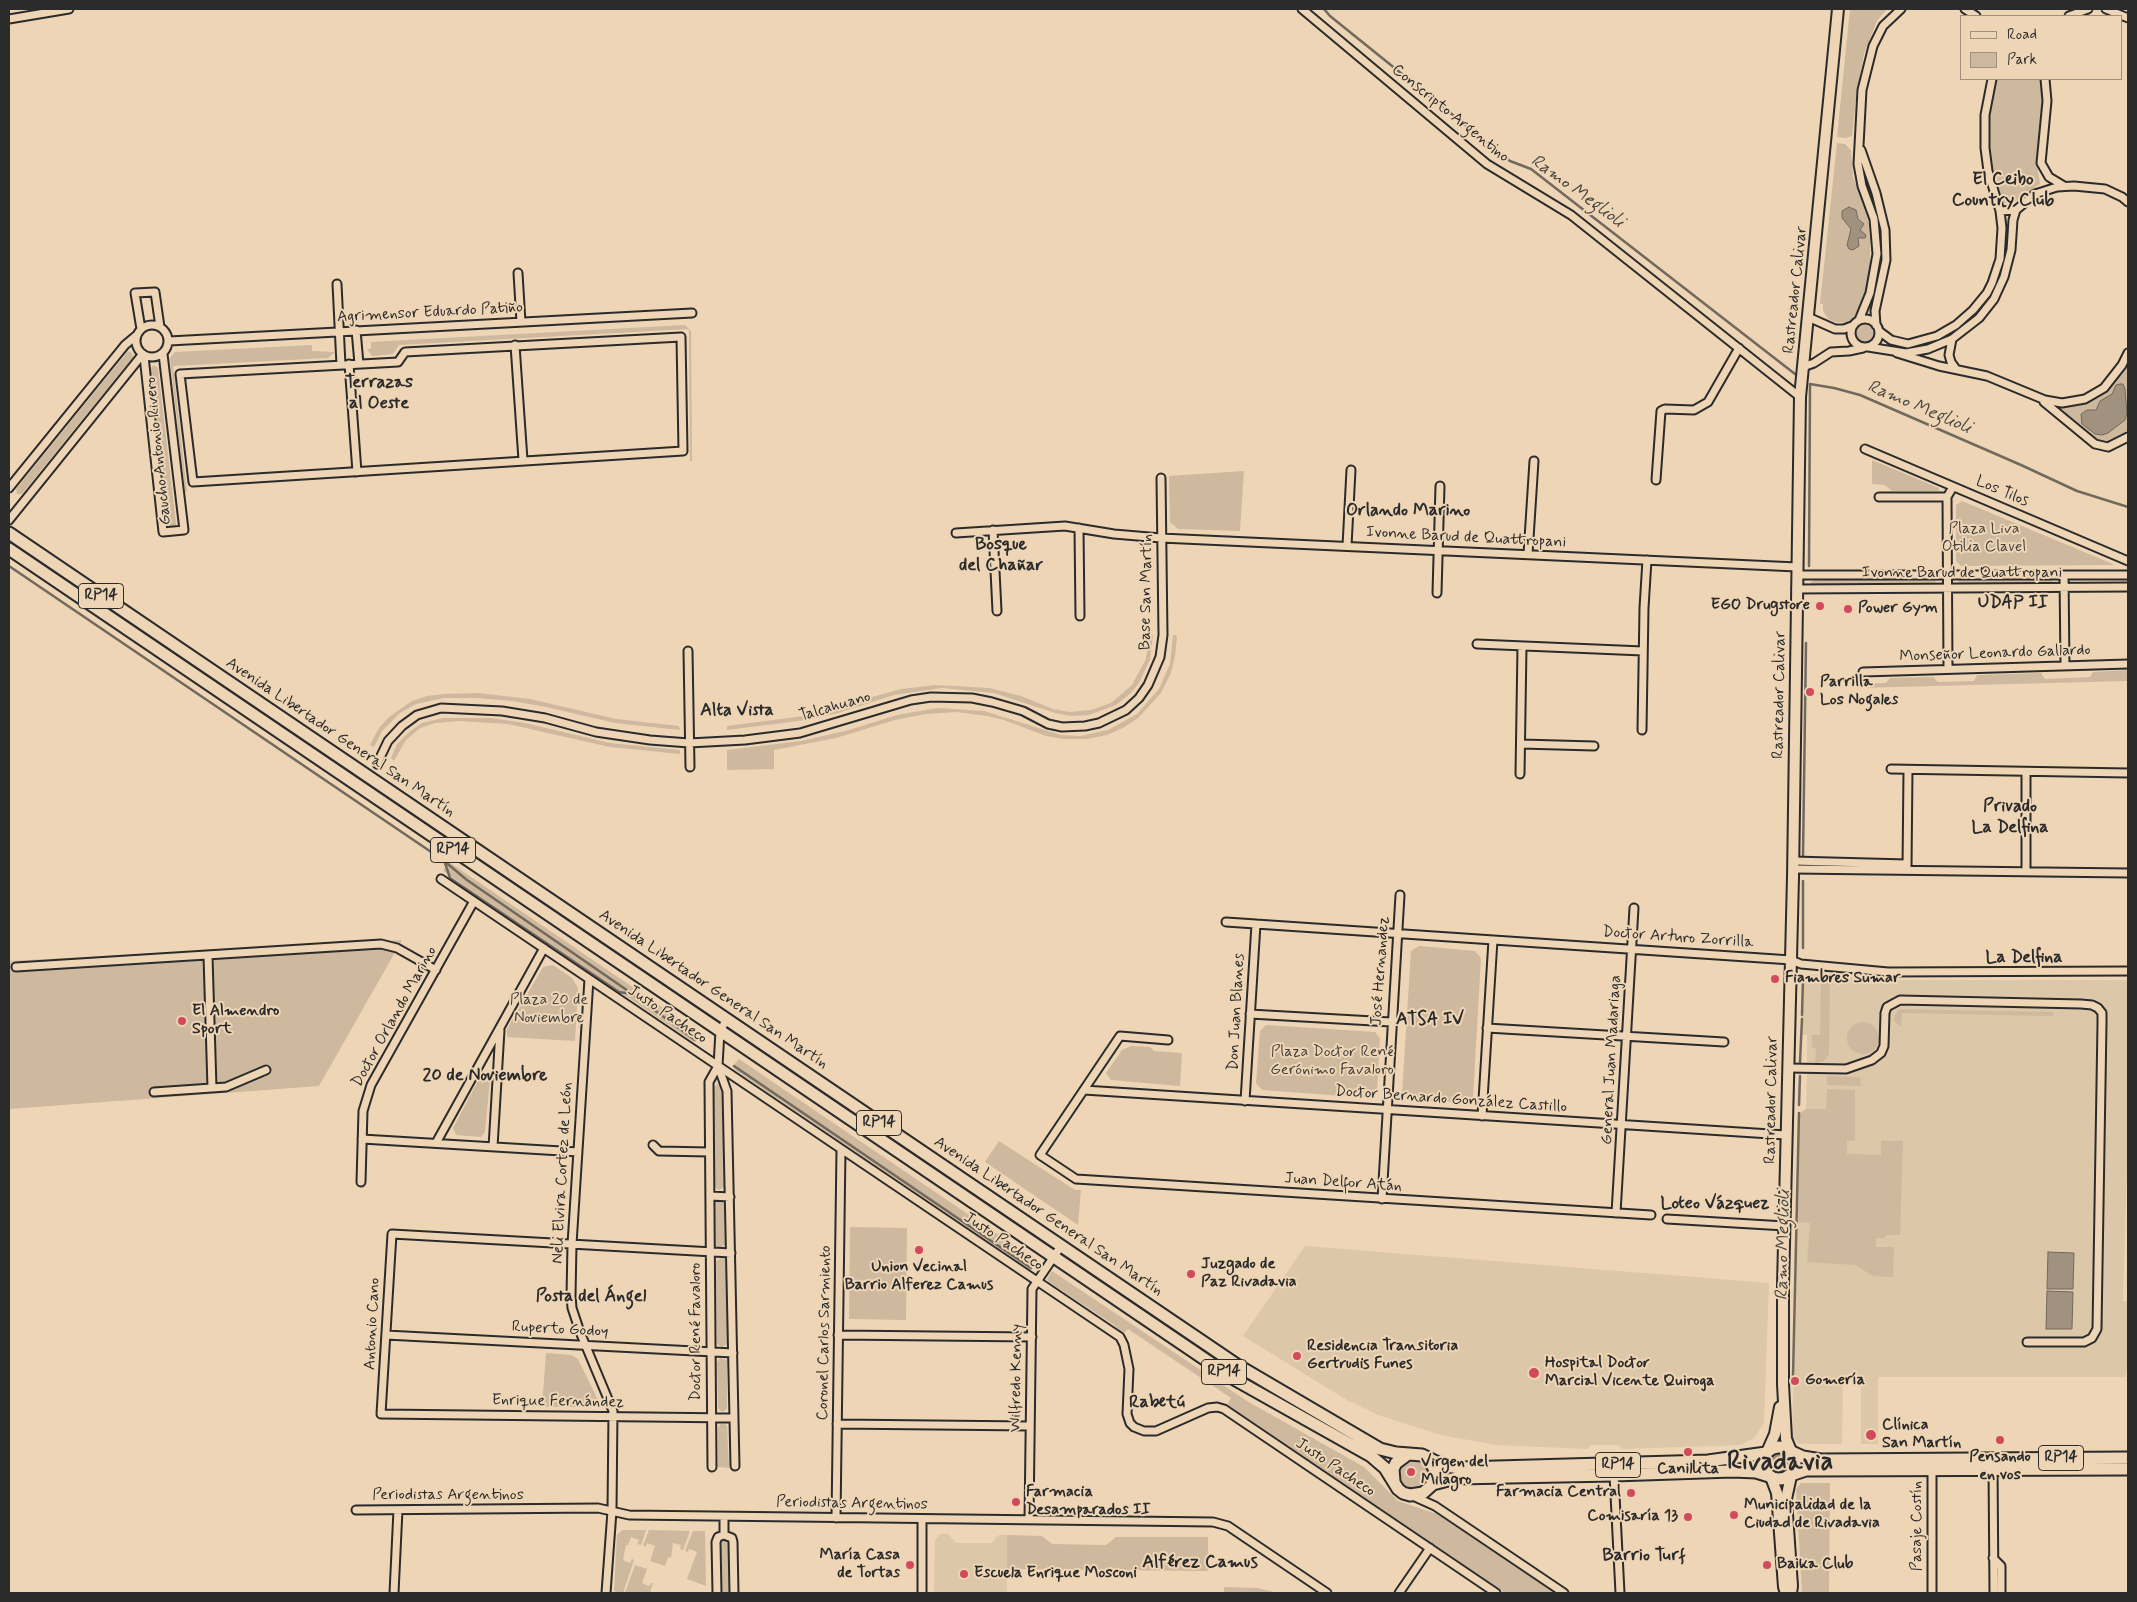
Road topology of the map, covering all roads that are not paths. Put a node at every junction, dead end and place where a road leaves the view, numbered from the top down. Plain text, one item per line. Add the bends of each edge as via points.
1 (69, 9) edge
2 (1302, 9) edge
3 (1838, 9) edge
4 (1901, 9) edge
5 (2088, 9) edge
6 (2106, 9) edge
7 (2120, 13) junction
8 (2128, 14) edge
9 (2072, 15) edge
10 (9, 18) edge
11 (2128, 18) edge
12 (1992, 80) edge
13 (2045, 80) edge
14 (1859, 143) junction
15 (2045, 173) junction
16 (2065, 186) junction
17 (2043, 191) junction
18 (2114, 192) junction
19 (2128, 193) edge
20 (2128, 202) edge
21 (2016, 210) junction
22 (2000, 211) junction
23 (518, 273) dead end
24 (337, 284) dead end
25 (692, 313) dead end
26 (1808, 316) junction
27 (1859, 320) junction
28 (521, 322) junction
29 (1852, 326) junction
30 (160, 327) junction
31 (1878, 328) junction
32 (356, 330) junction
33 (339, 331) junction
34 (139, 332) junction
35 (1952, 340) junction
36 (169, 341) junction
37 (515, 345) junction
38 (1866, 347) junction
39 (1739, 348) junction
40 (1897, 353) junction
41 (2128, 353) edge
42 (163, 354) junction
43 (143, 355) junction
44 (349, 364) junction
45 (359, 364) junction
46 (341, 365) junction
47 (1803, 367) junction
48 (1957, 369) junction
49 (1800, 397) junction
50 (2038, 398) junction
51 (2128, 437) edge
52 (1865, 450) dead end
53 (523, 460) junction
54 (1534, 461) dead end
55 (1351, 470) dead end
56 (356, 472) junction
57 (1160, 478) dead end
58 (1656, 480) dead end
59 (1440, 486) dead end
60 (1953, 486) junction
61 (9, 488) edge
62 (1879, 497) dead end
63 (1947, 497) junction
64 (9, 520) edge
65 (1079, 528) junction
66 (993, 530) junction
67 (9, 533) edge
68 (956, 533) dead end
69 (1161, 538) junction
70 (1347, 546) junction
71 (9, 549) edge
72 (1438, 550) junction
73 (1528, 554) junction
74 (1647, 560) junction
75 (2128, 561) edge
76 (1797, 571) junction
77 (1948, 575) junction
78 (2064, 575) junction
79 (2128, 575) edge
80 (2064, 587) junction
81 (2128, 587) edge
82 (1948, 588) junction
83 (1796, 589) junction
84 (1436, 593) dead end
85 (997, 611) dead end
86 (1080, 616) dead end
87 (1477, 644) dead end
88 (1522, 646) junction
89 (688, 651) dead end
90 (1643, 651) junction
91 (194, 658) junction
92 (2128, 664) edge
93 (2065, 666) junction
94 (186, 669) junction
95 (1948, 669) junction
96 (1863, 672) dead end
97 (1137, 700) joint
98 (1642, 730) dead end
99 (689, 743) junction
100 (1521, 744) junction
101 (1594, 746) dead end
102 (377, 764) dead end
103 (690, 767) dead end
104 (1891, 770) dead end
105 (1908, 770) junction
106 (2026, 772) junction
107 (2128, 773) edge
108 (1520, 774) dead end
109 (1793, 865) junction
110 (1907, 867) junction
111 (2026, 872) junction
112 (2128, 873) edge
113 (440, 879) dead end
114 (1400, 895) dead end
115 (474, 901) junction
116 (1634, 908) dead end
117 (1226, 922) dead end
118 (1256, 924) junction
119 (1398, 934) junction
120 (1493, 940) junction
121 (544, 948) junction
122 (1632, 948) junction
123 (208, 956) junction
124 (1791, 960) junction
125 (16, 967) dead end
126 (436, 970) junction
127 (2128, 971) edge
128 (589, 979) junction
129 (1250, 1014) junction
130 (728, 1020) junction
131 (1391, 1022) junction
132 (501, 1027) junction
133 (1487, 1028) junction
134 (720, 1031) junction
135 (1626, 1036) junction
136 (1168, 1040) dead end
137 (1724, 1042) dead end
138 (718, 1066) junction
139 (1788, 1068) junction
140 (266, 1070) dead end
141 (212, 1088) junction
142 (1084, 1090) junction
143 (154, 1092) dead end
144 (1245, 1101) junction
145 (1387, 1110) junction
146 (1482, 1116) junction
147 (1622, 1126) junction
148 (1786, 1135) junction
149 (362, 1139) junction
150 (436, 1143) junction
151 (654, 1145) dead end
152 (493, 1147) junction
153 (840, 1149) junction
154 (578, 1152) junction
155 (709, 1152) junction
156 (361, 1182) dead end
157 (710, 1196) junction
158 (730, 1196) junction
159 (1382, 1199) junction
160 (1616, 1213) junction
161 (1651, 1215) dead end
162 (1667, 1218) dead end
163 (1784, 1226) junction
164 (572, 1244) junction
165 (1061, 1246) junction
166 (710, 1252) junction
167 (731, 1253) junction
168 (1054, 1257) junction
169 (1037, 1281) junction
170 (386, 1334) junction
171 (838, 1335) junction
172 (1032, 1338) junction
173 (2027, 1342) dead end
174 (586, 1345) junction
175 (711, 1352) junction
176 (733, 1353) junction
177 (1783, 1384) junction
178 (381, 1414) joint
179 (613, 1416) junction
180 (712, 1417) junction
181 (734, 1418) junction
182 (837, 1424) junction
183 (1030, 1426) junction
184 (1767, 1452) junction
185 (1791, 1452) junction
186 (1408, 1454) junction
187 (1428, 1458) junction
188 (2128, 1458) edge
189 (1932, 1464) junction
190 (1993, 1464) junction
191 (734, 1466) dead end
192 (712, 1467) dead end
193 (2128, 1469) edge
194 (1614, 1476) junction
195 (1791, 1476) junction
196 (1770, 1477) junction
197 (1395, 1483) junction
198 (1433, 1484) junction
199 (1410, 1495) junction
200 (356, 1510) dead end
201 (398, 1510) junction
202 (612, 1511) junction
203 (724, 1516) junction
204 (836, 1518) junction
205 (922, 1519) junction
206 (1029, 1520) junction
207 (724, 1535) junction
208 (1430, 1548) junction
209 (1993, 1558) junction
210 (394, 1593) edge
211 (606, 1593) edge
212 (717, 1593) edge
213 (734, 1593) edge
214 (922, 1593) edge
215 (1327, 1593) edge
216 (1399, 1593) edge
217 (1496, 1593) edge
218 (1564, 1593) edge
219 (1620, 1593) edge
220 (1786, 1593) edge
221 (1791, 1593) edge
222 (1932, 1593) edge
223 (1994, 1593) edge
224 (2001, 1593) edge

1 - 10 street
2 - 39 street, Conscripto Argentino via 1487,164 1572,215
3 - 26 main road, Rastreador Calivar
4 - 14 street via 1883,26 1869,57 1862,90
5 - 9 street
6 - 7 street
7 - 8 street
7 - 11 street
12 - 22 street via 1985,115 1985,142 1988,171
13 - 15 street via 2046,119 2041,157
14 - 27 street via 1859,172 1874,219 1877,254 1870,292
14 - 31 street via 1885,230 1886,260 1875,312
15 - 16 street
15 - 17 street
16 - 17 street
16 - 18 street
17 - 21 street
18 - 19 street
18 - 20 street
21 - 22 street
21 - 35 street via 2009,263 1999,289 1987,310
22 - 31 street via 2000,259 1987,293 1973,310 1942,333 1918,342 1899,343
23 - 28 street
24 - 33 street
25 - 28 street, Agrimensor Eduardo Patiño
26 - 29 street via 1835,329
26 - 47 main road, Rastreador Calivar
27 - 29 street
27 - 31 street via 1868,319
28 - 32 street, Agrimensor Eduardo Patiño
29 - 38 street via 1852,340
30 - 34 street via 147,326
30 - 34 street via 155,292 135,293
30 - 36 street
31 - 38 street via 1876,342
32 - 33 street, Agrimensor Eduardo Patiño
32 - 45 street
33 - 36 street, Agrimensor Eduardo Patiño
33 - 46 street
34 - 43 street via 136,346
34 - 61 street via 125,344
35 - 40 street via 1928,350
35 - 48 street via 1949,355
36 - 42 street
37 - 45 street via 405,352 398,362
37 - 53 street
37 - 53 street via 681,337 683,451
38 - 40 street
38 - 47 street via 1831,352
39 - 49 street, Conscripto Argentino
39 - 58 street via 1708,402 1694,410 1661,411
40 - 48 street
41 - 50 street via 2112,378 2096,394 2062,403
42 - 43 street via 154,358
42 - 43 street, Gaucho Antonio Rivero via 184,530 163,532
43 - 64 street
44 - 45 street
44 - 46 street
44 - 56 street
46 - 56 street via 180,374 193,482
47 - 49 main road, Rastreador Calivar
48 - 50 street via 2004,382
49 - 76 main road, Rastreador Calivar
50 - 51 street via 2095,444 2108,447
52 - 60 street, Los Tilos
53 - 56 street
54 - 73 street
55 - 70 street
57 - 69 street, Base San Martín
59 - 72 street
60 - 63 street
60 - 75 street, Los Tilos
62 - 63 street
63 - 77 street
65 - 66 street, Ivonne Barud de Quattropani
65 - 69 street, Ivonne Barud de Quattropani
65 - 86 street
66 - 68 street, Ivonne Barud de Quattropani
66 - 85 street
67 - 91 main road, Avenida Libertador General San Martín / RP14
69 - 70 street, Ivonne Barud de Quattropani
69 - 97 street, Base San Martín via 1161,650 1148,686
70 - 72 street, Ivonne Barud de Quattropani
71 - 94 main road, Avenida Libertador General San Martín / RP14
72 - 73 street, Ivonne Barud de Quattropani
72 - 84 street
73 - 74 street, Ivonne Barud de Quattropani
74 - 76 street, Ivonne Barud de Quattropani
74 - 90 street
76 - 77 street, Ivonne Barud de Quattropani
76 - 83 main road, Rastreador Calivar
77 - 78 street, Ivonne Barud de Quattropani
77 - 82 street
78 - 79 street, Ivonne Barud de Quattropani
78 - 80 street
80 - 81 street, Ivonne Barud de Quattropani
80 - 82 street, Ivonne Barud de Quattropani
80 - 93 street
82 - 83 street, Ivonne Barud de Quattropani
82 - 95 street
83 - 109 main road, Rastreador Calivar
87 - 88 street
88 - 90 street
88 - 100 street
89 - 99 street
90 - 98 street
91 - 94 main road
91 - 130 main road, Avenida Libertador General San Martín / RP14
92 - 93 street, Monseñor Leonardo Gallardo
93 - 95 street, Monseñor Leonardo Gallardo
94 - 134 main road, Avenida Libertador General San Martín / RP14
95 - 96 street, Monseñor Leonardo Gallardo
97 - 99 street, Talcahuano via 1112,718 1068,727 1048,724 1022,711 992,702 931,697 800,733
99 - 102 street, Talcahuano via 596,732 545,718 502,711 441,708 417,715 402,726 388,741
99 - 103 street
100 - 101 street
100 - 108 street
104 - 105 street
105 - 106 street
105 - 110 street
106 - 107 street
106 - 111 street
109 - 110 street
109 - 124 main road, Rastreador Calivar
110 - 111 street
111 - 112 street
113 - 115 street, Justo Pacheco
114 - 119 street, José Hernandez
115 - 121 street, Justo Pacheco
115 - 126 street, Doctor Orlando Marino
116 - 122 street, General Juan Madariaga
117 - 118 street, Doctor Arturo Zorrilla
118 - 119 street, Doctor Arturo Zorrilla
118 - 129 street, Don Juan Blanes
119 - 120 street, Doctor Arturo Zorrilla
119 - 131 street, José Hernandez
120 - 122 street, Doctor Arturo Zorrilla
120 - 133 street
121 - 128 street, Justo Pacheco
121 - 132 street
122 - 124 street, Doctor Arturo Zorrilla
122 - 135 street, General Juan Madariaga
123 - 125 street
123 - 126 street via 381,944 397,948
123 - 141 street
124 - 127 street, Doctor Arturo Zorrilla via 1801,964 1888,972
124 - 139 main road, Rastreador Calivar
126 - 149 street, Doctor Orlando Marino via 371,1085 363,1111
128 - 138 street, Justo Pacheco
128 - 154 street, Neli Elvira Cortez de León
129 - 131 street
129 - 144 street, Don Juan Blanes
130 - 134 street
130 - 165 main road, Avenida Libertador General San Martín / RP14
131 - 145 street, José Hernandez
132 - 150 street
132 - 152 street
133 - 135 street
133 - 146 street
134 - 138 street
134 - 168 main road, Avenida Libertador General San Martín / RP14
135 - 137 street
135 - 147 street, General Juan Madariaga
136 - 142 street via 1120,1036
138 - 153 street, Justo Pacheco
138 - 155 street, Doctor René Favaloro via 709,1082
138 - 158 street via 727,1091
139 - 148 main road, Rastreador Calivar
139 - 173 street via 1846,1069 1872,1060 1884,1046 1887,1006 1900,1000 2081,1004 2098,1008 2102,1013 2102,1023 2097,1328 2092,1338 2084,1342
140 - 141 street via 226,1087
141 - 143 street
142 - 144 street, Doctor Bernardo González Castillo
142 - 159 street, Juan Delfor Atán via 1040,1155 1076,1179
144 - 145 street, Doctor Bernardo González Castillo
145 - 146 street, Doctor Bernardo González Castillo
145 - 159 street, José Hernandez
146 - 147 street, Doctor Bernardo González Castillo
147 - 148 street, Doctor Bernardo González Castillo
147 - 160 street, General Juan Madariaga
148 - 163 main road, Rastreador Calivar
149 - 150 street
149 - 156 street, Doctor Orlando Marino
150 - 152 street
151 - 155 street via 659,1151
152 - 154 street
153 - 169 street, Justo Pacheco
153 - 171 street, Coronel Carlos Sarmiento
154 - 164 street, Neli Elvira Cortez de León
155 - 157 street, Doctor René Favaloro
157 - 158 street
157 - 166 street, Doctor René Favaloro
158 - 167 street
159 - 160 street, Juan Delfor Atán
160 - 161 street, Juan Delfor Atán
162 - 163 street
163 - 177 main road, Rastreador Calivar
164 - 166 street
164 - 170 street, Antonio Cano via 392,1234
164 - 174 street, Neli Elvira Cortez de León via 572,1308
165 - 168 street, Wilfredo Kenny
165 - 186 main road, Avenida Libertador General San Martín / RP14 via 1267,1384 1380,1449
166 - 167 street
166 - 175 street, Doctor René Favaloro
167 - 176 street
168 - 169 street, Wilfredo Kenny
168 - 197 main road, Avenida Libertador General San Martín / RP14 via 1251,1390 1371,1456
169 - 172 street, Wilfredo Kenny via 1032,1289
169 - 208 street, Justo Pacheco via 1122,1340 1129,1369 1127,1414 1134,1427 1144,1432 1156,1431 1208,1408 1224,1409
170 - 174 street, Ruperto Godoy
170 - 178 street, Antonio Cano
171 - 172 street
171 - 182 street, Coronel Carlos Sarmiento
172 - 183 street, Wilfredo Kenny
174 - 175 street, Ruperto Godoy
174 - 179 street, Neli Elvira Cortez de León via 609,1398
175 - 176 street, Ruperto Godoy
175 - 180 street, Doctor René Favaloro
176 - 181 street
177 - 184 main road, Rastreador Calivar via 1777,1427
177 - 185 main road, Rastreador Calivar via 1786,1439
178 - 179 street, Enrique Fernández
179 - 180 street, Enrique Fernández
179 - 202 street, Neli Elvira Cortez de León
180 - 181 street, Enrique Fernández
180 - 192 street, Doctor René Favaloro
181 - 191 street
182 - 183 street
182 - 204 street, Coronel Carlos Sarmiento
183 - 206 street, Wilfredo Kenny
184 - 185 main road via 1777,1447
184 - 187 main road, Avenida Libertador General San Martín / RP14 via 1708,1461 1475,1468 1444,1466
184 - 196 main road via 1763,1467
185 - 189 main road, RP14 via 1818,1460
185 - 195 main road via 1796,1462
186 - 187 main road, Avenida Libertador General San Martín / RP14
186 - 197 main road via 1396,1463
187 - 198 main road via 1434,1470
188 - 190 main road, RP14
189 - 190 main road, RP14
189 - 195 main road, RP14 via 1806,1470
189 - 222 street, Pasaje Costín
190 - 193 main road, RP14
190 - 209 street
194 - 196 main road, RP14 via 1733,1471 1756,1472
194 - 198 main road, RP14 via 1456,1478
194 - 219 street
195 - 196 main road via 1779,1480
195 - 221 main road via 1786,1499
196 - 220 main road via 1777,1493
197 - 199 main road, Avenida Libertador General San Martín / RP14
198 - 199 main road, RP14 via 1423,1493
199 - 218 street via 1434,1506
200 - 201 street, Periodistas Argentinos
201 - 202 street, Periodistas Argentinos via 598,1508
201 - 210 street
202 - 203 street, Periodistas Argentinos via 629,1515
202 - 211 street, Neli Elvira Cortez de León
203 - 204 street, Periodistas Argentinos
203 - 207 street
204 - 205 street, Periodistas Argentinos
205 - 206 street, Periodistas Argentinos
205 - 214 street
206 - 215 street, Periodistas Argentinos via 1218,1522
207 - 212 street via 716,1542
207 - 213 street via 732,1538 733,1542
208 - 216 street
208 - 217 street, Justo Pacheco
209 - 223 street
209 - 224 street via 2001,1566

